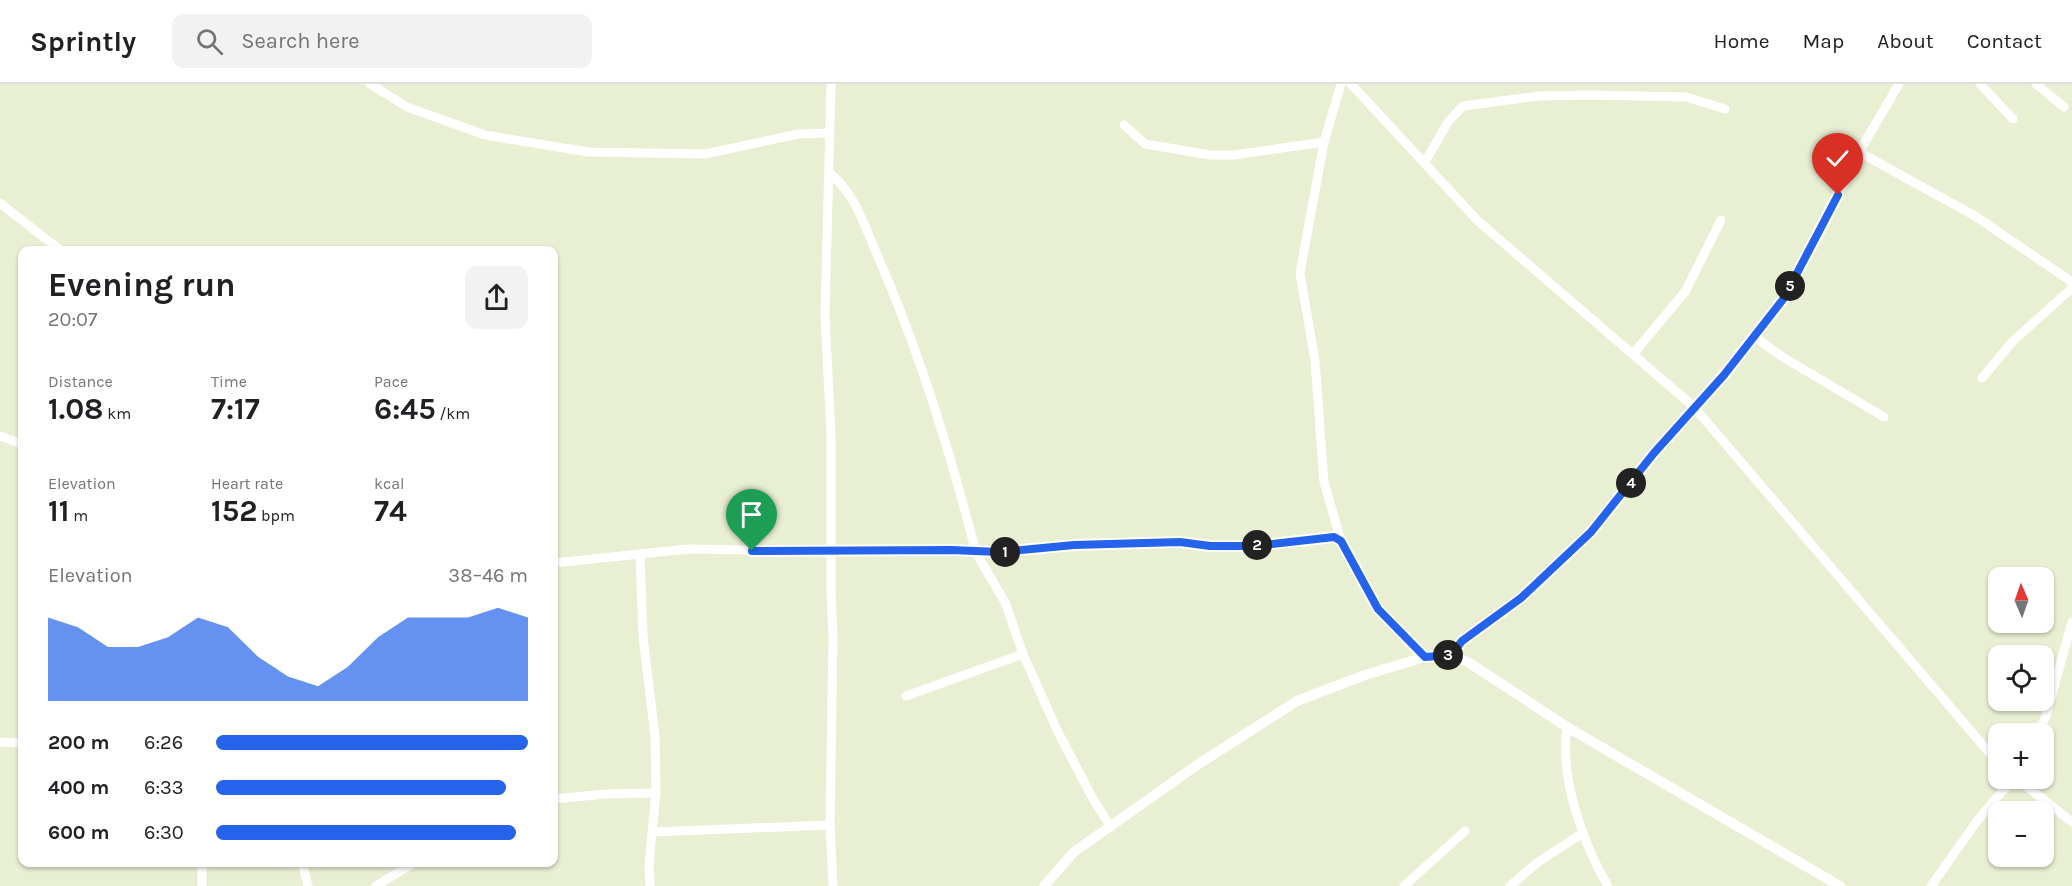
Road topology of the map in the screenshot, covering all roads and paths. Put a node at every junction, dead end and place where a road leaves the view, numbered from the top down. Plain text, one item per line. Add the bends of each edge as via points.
1 (370, 84) edge
2 (831, 84) edge
3 (1341, 84) edge
4 (1351, 84) edge
5 (1899, 84) edge
6 (1980, 84) edge
7 (2036, 84) edge
8 (2064, 107) dead end
9 (1725, 109) dead end
10 (2013, 119) dead end
11 (1124, 125) dead end
12 (830, 133) junction
13 (1324, 142) junction
14 (1859, 152) junction
15 (1425, 162) junction
16 (829, 173) junction
17 (0, 203) edge
18 (1720, 220) dead end
19 (55, 246) edge
20 (2072, 282) edge
21 (2072, 288) edge
22 (1755, 337) junction
23 (1633, 354) junction
24 (1982, 378) dead end
25 (1694, 407) junction
26 (1884, 417) dead end
27 (0, 436) edge
28 (18, 443) edge
29 (1341, 541) junction
30 (831, 550) junction
31 (976, 553) junction
32 (640, 554) junction
33 (558, 563) edge
34 (2072, 622) edge
35 (1023, 654) junction
36 (1451, 655) junction
37 (1425, 657) junction
38 (906, 696) dead end
39 (2042, 723) edge
40 (1567, 727) junction
41 (0, 742) edge
42 (18, 743) edge
43 (1988, 752) edge
44 (2005, 789) edge
45 (2029, 789) edge
46 (656, 793) junction
47 (558, 800) edge
48 (2072, 822) edge
49 (830, 825) junction
50 (1111, 827) junction
51 (1465, 831) dead end
52 (653, 832) junction
53 (1583, 833) junction
54 (202, 867) edge
55 (303, 867) edge
56 (407, 867) edge
57 (202, 886) edge
58 (308, 886) edge
59 (376, 886) edge
60 (650, 886) edge
61 (832, 886) edge
62 (1044, 886) edge
63 (1404, 886) edge
64 (1510, 886) edge
65 (1608, 886) edge
66 (1840, 886) edge
67 (1931, 886) edge

1 - 12 street via 407,107 485,135 588,152 705,154 798,134
2 - 12 street
3 - 13 street
4 - 15 street
5 - 14 street
6 - 10 street
7 - 8 street
9 - 15 street via 1686,97 1591,95 1517,98 1463,106 1448,122
11 - 13 street via 1145,144 1210,155
12 - 16 street
13 - 29 street via 1299,273 1315,361 1324,482
14 - 20 street via 1975,216
14 - 22 street via 1795,278
15 - 23 street via 1479,221
16 - 30 street via 825,315
16 - 31 street via 843,187 859,214 889,282 955,469
17 - 19 street
18 - 23 street via 1685,292
21 - 24 street via 2012,342
22 - 25 street
22 - 26 street
23 - 25 street
25 - 36 street via 1591,532 1521,598 1462,641
25 - 43 street
27 - 28 street
29 - 31 street via 1325,537 1254,546 1180,542 1074,545
29 - 37 street via 1378,609
30 - 31 street
30 - 32 street via 688,549
30 - 49 street
31 - 35 street via 1005,602
32 - 33 street
32 - 46 street via 640,601 653,710
34 - 39 street
35 - 38 street
35 - 50 street via 1057,730
36 - 37 street
36 - 40 street via 1468,662
37 - 50 street via 1297,701 1197,765
40 - 53 street via 1564,749
40 - 66 street
41 - 42 street
44 - 67 street
45 - 48 street
46 - 47 street
46 - 52 street
49 - 52 street
49 - 61 street
50 - 62 street via 1074,852
51 - 63 street
52 - 60 street
53 - 64 street
53 - 65 street
54 - 57 street
55 - 58 street
56 - 59 street

